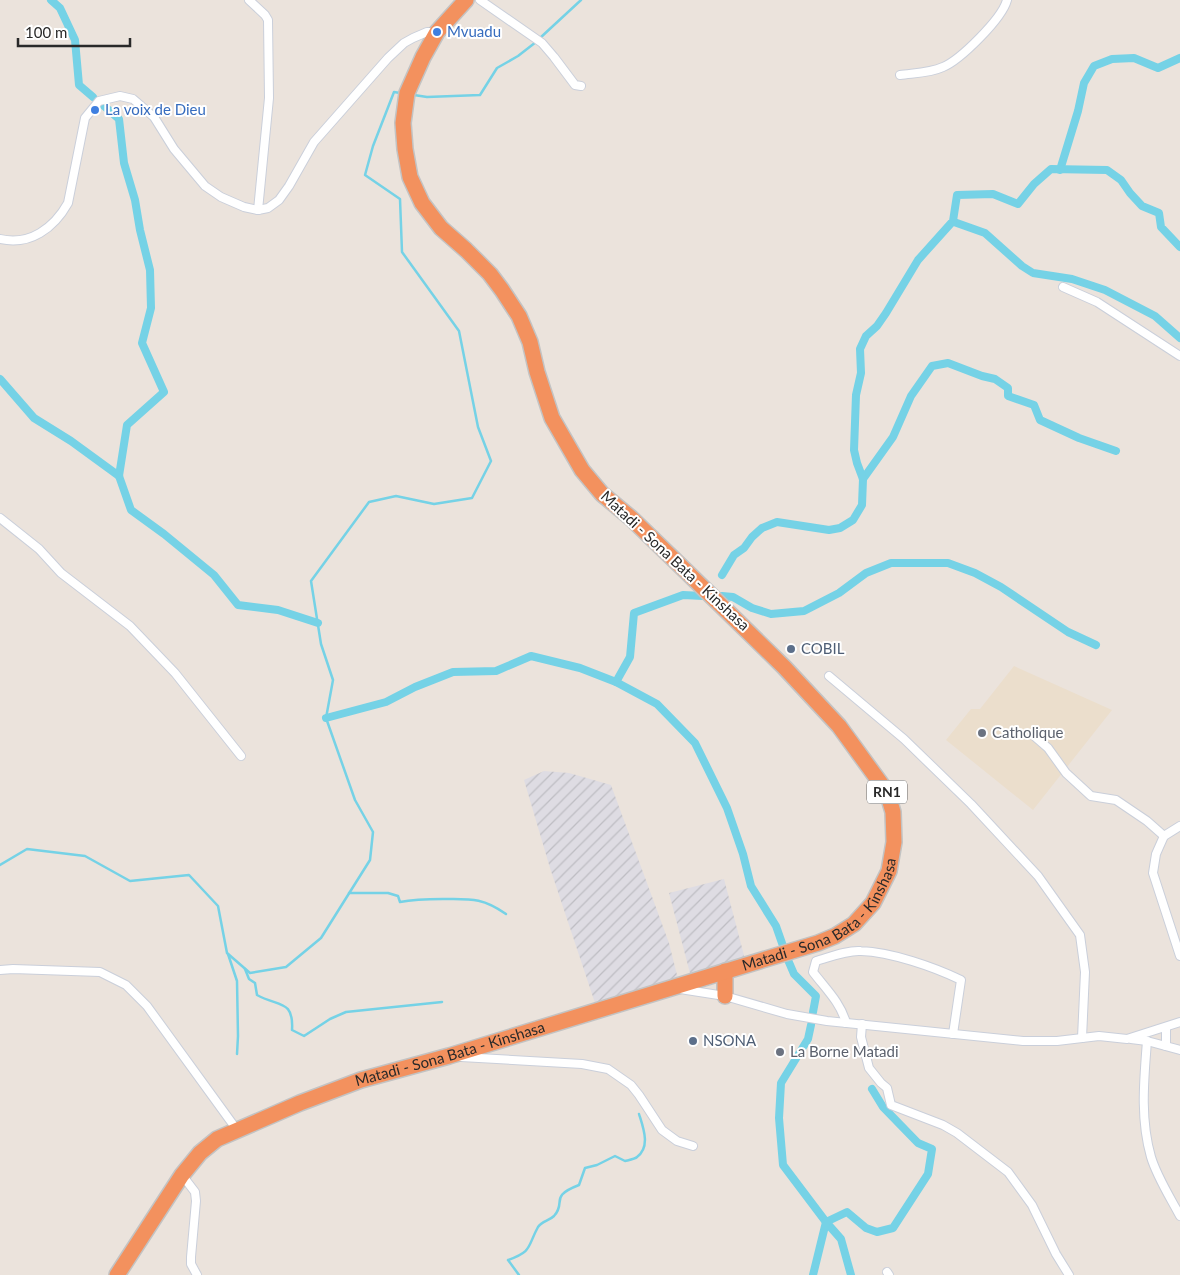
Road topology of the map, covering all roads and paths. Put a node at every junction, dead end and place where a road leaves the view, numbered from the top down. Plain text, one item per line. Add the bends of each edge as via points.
1 (249, 0) edge
2 (466, 0) edge
3 (480, 0) edge
4 (1007, 0) edge
5 (437, 32) junction
6 (900, 75) dead end
7 (581, 86) dead end
8 (258, 210) junction
9 (0, 239) edge
10 (1064, 287) dead end
11 (1180, 356) edge
12 (0, 518) edge
13 (829, 676) dead end
14 (1033, 735) dead end
15 (241, 756) dead end
16 (1180, 826) edge
17 (1164, 836) junction
18 (1180, 956) edge
19 (0, 970) edge
20 (726, 971) junction
21 (674, 988) junction
22 (726, 996) junction
23 (1180, 1022) edge
24 (846, 1023) junction
25 (862, 1024) junction
26 (1166, 1028) junction
27 (953, 1034) junction
28 (1082, 1038) junction
29 (1126, 1039) junction
30 (1147, 1041) junction
31 (1166, 1046) junction
32 (1180, 1050) edge
33 (449, 1056) junction
34 (237, 1130) junction
35 (693, 1146) dead end
36 (182, 1175) junction
37 (1180, 1216) edge
38 (118, 1275) edge
39 (197, 1275) edge
40 (1069, 1275) edge

1 - 8 street via 268,20 269,98
2 - 5 highway, Matadi - Sona Bata - Kinshasa / RN1
3 - 7 street via 542,43 575,85
4 - 6 street via 1001,15 990,27 944,67
5 - 8 street via 427,32 404,42 314,142 279,200
5 - 20 highway, Matadi - Sona Bata - Kinshasa / RN1 via 407,93 403,123 410,177 422,203 442,228 490,274 519,316 552,418 582,470 602,494 631,518 784,667 839,726 887,792 893,812 894,842 889,871 873,903 854,924 835,936
8 - 9 street via 244,207 205,186 174,149 154,117 133,98 120,96 99,101 85,118 68,203 62,214 50,226 22,241
10 - 11 street via 1097,302
12 - 15 street via 40,549 61,573 130,626 175,673
13 - 28 street via 904,739 971,804 1038,876 1080,935 1085,972
14 - 17 street via 1091,796 1116,800
16 - 17 street
17 - 18 street via 1156,854 1153,873
19 - 34 street via 100,972 126,985 147,1006
20 - 21 highway, Matadi - Sona Bata - Kinshasa / RN1
20 - 22 highway
21 - 22 street
21 - 33 highway, Matadi - Sona Bata - Kinshasa / RN1
22 - 24 street via 787,1014
23 - 26 street
24 - 25 street
24 - 27 street via 832,997 812,972 816,961 860,950 897,957 961,980
25 - 27 street
25 - 40 street via 861,1037 869,1068 887,1088 891,1106 957,1133 1008,1172 1032,1206
26 - 29 street
26 - 31 street
27 - 28 street via 1023,1041
28 - 29 street
29 - 30 street
30 - 31 street
30 - 37 street via 1143,1100 1147,1144
31 - 32 street
33 - 34 highway, Matadi - Sona Bata - Kinshasa / RN1 via 361,1080
33 - 35 street via 582,1064 608,1069 640,1095 662,1130 677,1141
34 - 36 highway, Matadi - Sona Bata - Kinshasa / RN1 via 217,1139
36 - 38 highway, Matadi - Sona Bata - Kinshasa / RN1
36 - 39 street via 195,1192 191,1264

